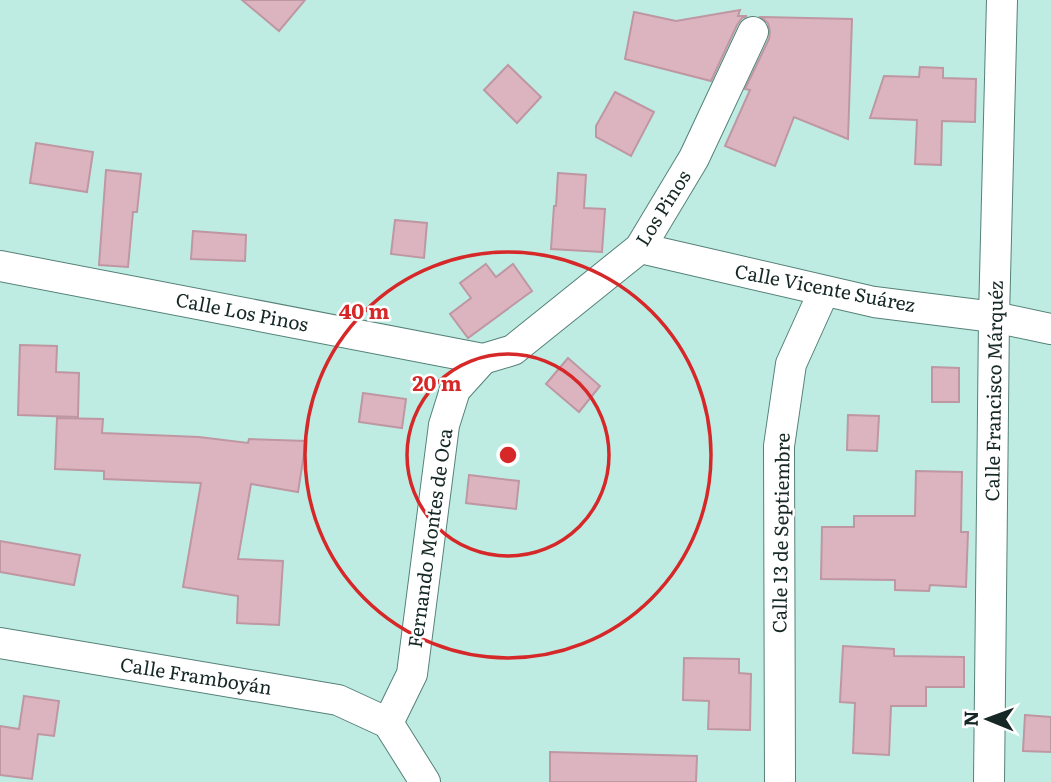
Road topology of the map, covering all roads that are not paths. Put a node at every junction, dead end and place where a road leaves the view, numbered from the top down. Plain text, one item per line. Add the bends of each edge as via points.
1 (1002, 0) edge
2 (753, 32) dead end
3 (640, 248) junction
4 (0, 266) edge
5 (824, 291) junction
6 (994, 317) junction
7 (1051, 329) edge
8 (484, 359) junction
9 (0, 643) edge
10 (388, 723) junction
11 (425, 782) edge
12 (780, 782) edge
13 (989, 782) edge

1 - 6 street, Calle Francisco Márquéz
2 - 3 street, Los Pinos via 694,158
3 - 5 street, Calle Vicente Suárez
3 - 8 street, Los Pinos via 513,350
4 - 8 street, Calle Los Pinos
5 - 6 street, Calle Vicente Suárez
5 - 12 street, Calle 13 de Septiembre via 791,364 779,446
6 - 7 street, Calle Vicente Suárez
6 - 13 street, Calle Francisco Márquéz
8 - 10 street, Fernando Montes de Oca via 455,390 444,425 412,674
9 - 10 street, Calle Framboyán via 338,700
10 - 11 street

